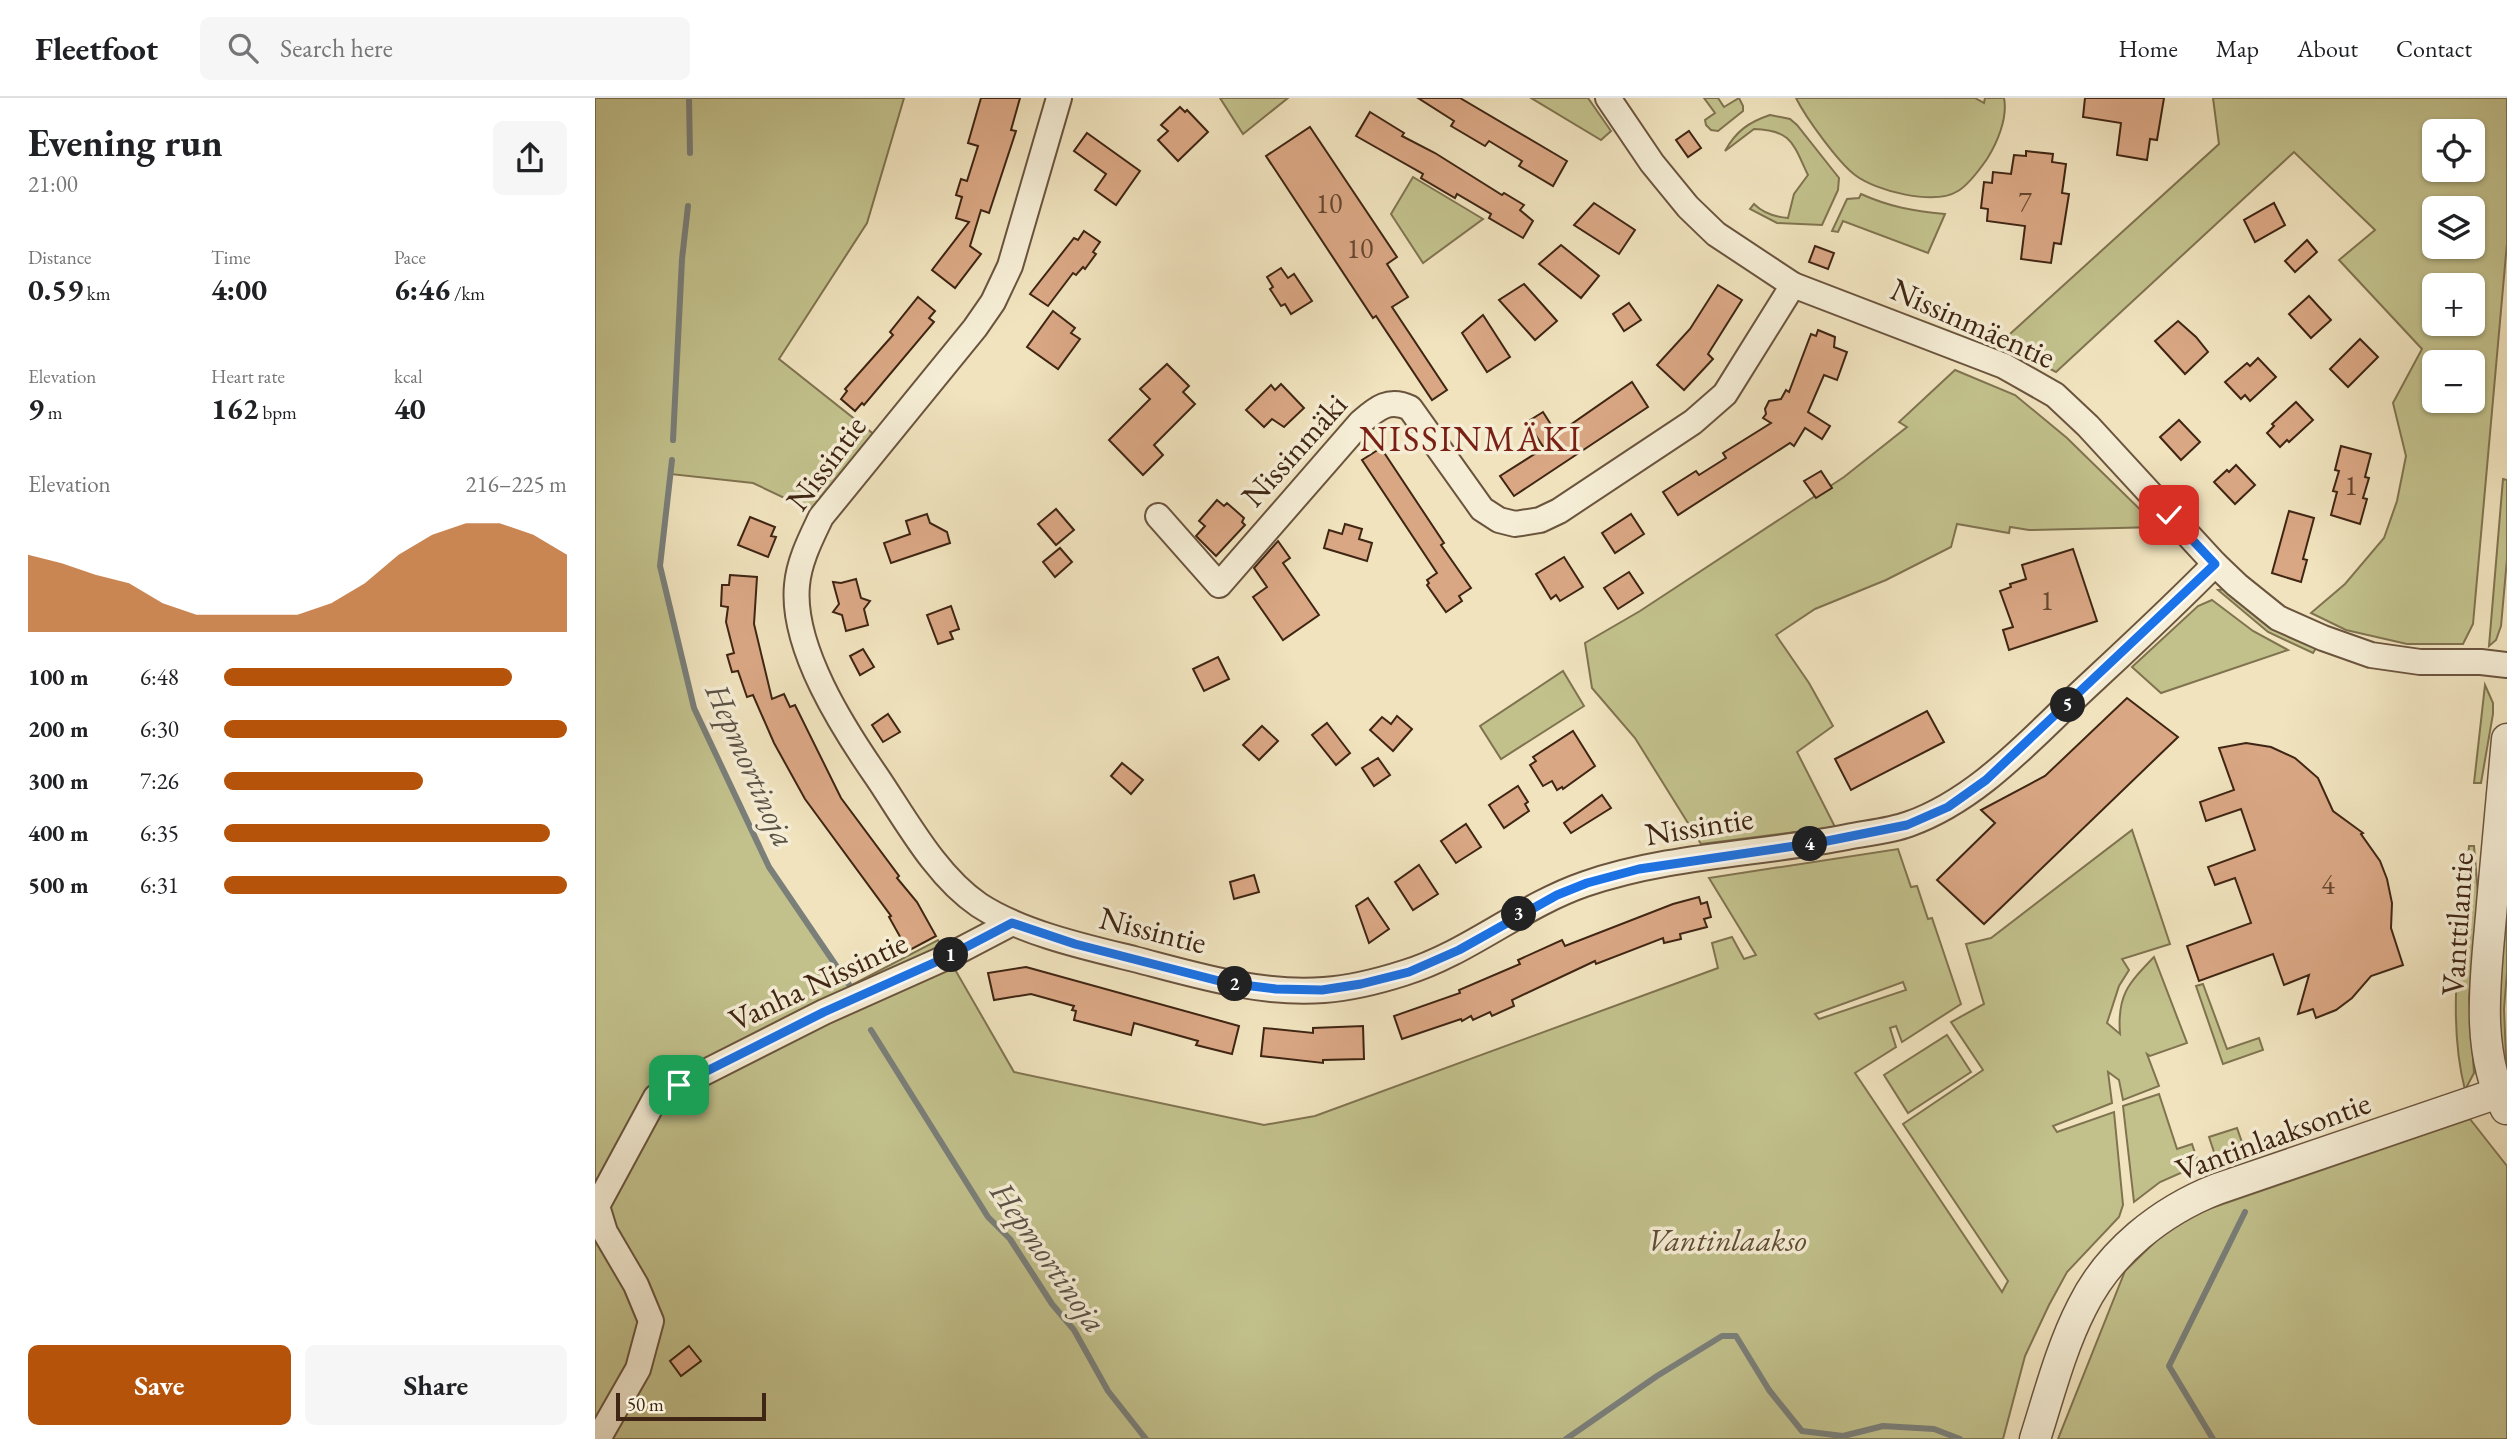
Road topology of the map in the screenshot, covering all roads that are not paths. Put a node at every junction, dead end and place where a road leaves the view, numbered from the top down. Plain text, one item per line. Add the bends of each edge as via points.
1 (1059, 98) edge
2 (1608, 98) edge
3 (1793, 285) junction
4 (1158, 516) dead end
5 (2215, 564) junction
6 (2507, 665) edge
7 (2507, 739) edge
8 (1012, 923) junction
9 (2502, 1102) edge
10 (598, 1439) edge
11 (2035, 1439) edge

1 - 8 street, Nissintie via 1010,266 993,302 821,517 805,551 797,585 798,620 808,655 871,769 947,877 978,905
2 - 3 street, Nissinmäentie via 1688,207 1727,242
3 - 4 street, Nissinmäki via 1724,394 1693,422 1540,520 1515,524 1482,509 1410,408 1394,403 1378,407 1361,422 1219,585
3 - 5 street, Nissinmäentie via 2004,366 2055,395
5 - 6 street, Nissinmäentie via 2278,618 2371,655
5 - 8 street, Nissintie via 1986,780 1948,807 1907,825 1639,869 1557,895 1459,950 1409,972 1322,990 1227,983
7 - 9 street, Vanttilantie via 2486,990 2488,1048
8 - 10 street, Vanha Nissintie via 656,1097 597,1206 605,1232 651,1321 638,1368
9 - 11 street, Vantinlaaksontie via 2217,1189 2190,1199 2145,1229 2108,1268 2082,1306

